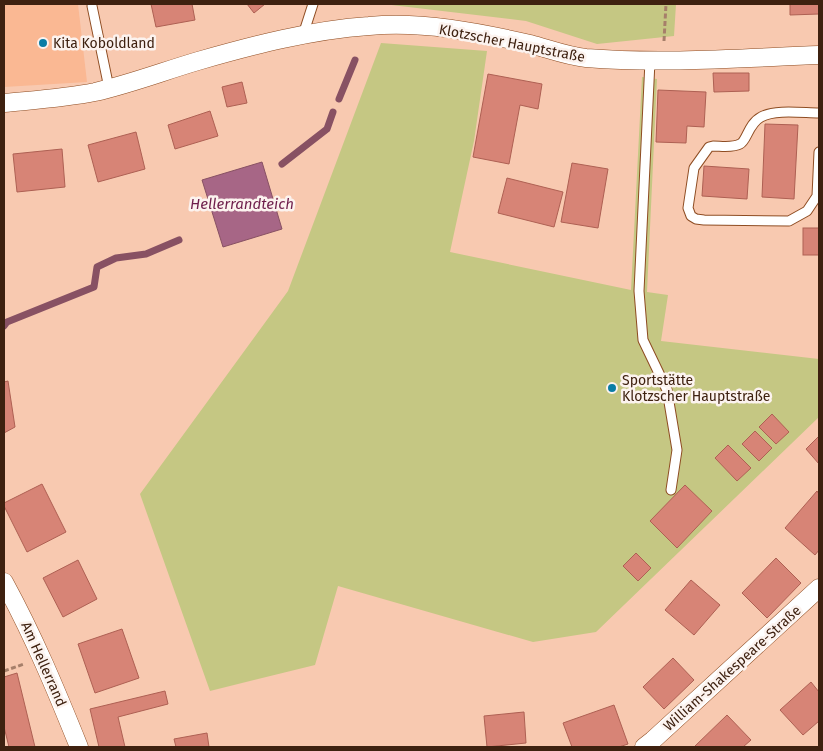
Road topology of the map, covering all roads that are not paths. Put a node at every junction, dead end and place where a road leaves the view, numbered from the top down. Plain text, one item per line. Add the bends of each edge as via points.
1 (313, 4) edge
2 (92, 6) dead end
3 (303, 35) junction
4 (819, 54) edge
5 (657, 61) junction
6 (109, 88) junction
7 (4, 103) edge
8 (819, 113) edge
9 (819, 152) edge
10 (671, 490) dead end
11 (4, 582) edge
12 (819, 588) edge
13 (79, 747) edge
14 (644, 747) edge

1 - 3 lane
2 - 6 lane
3 - 5 street, Klotzscher Hauptstraße via 370,26 414,26 492,36 576,57
3 - 6 street, Klotzscher Hauptstraße
4 - 5 street, Klotzscher Hauptstraße
5 - 10 lane via 639,291 643,340 667,390 677,450
6 - 7 street, Klotzscher Hauptstraße
8 - 9 lane via 771,113 754,122 740,144 709,148 694,168 688,208 691,216 704,220 789,221 807,210 817,196
11 - 13 street, Am Hellerrand via 43,657
12 - 14 street, William-Shakespeare-Straße

